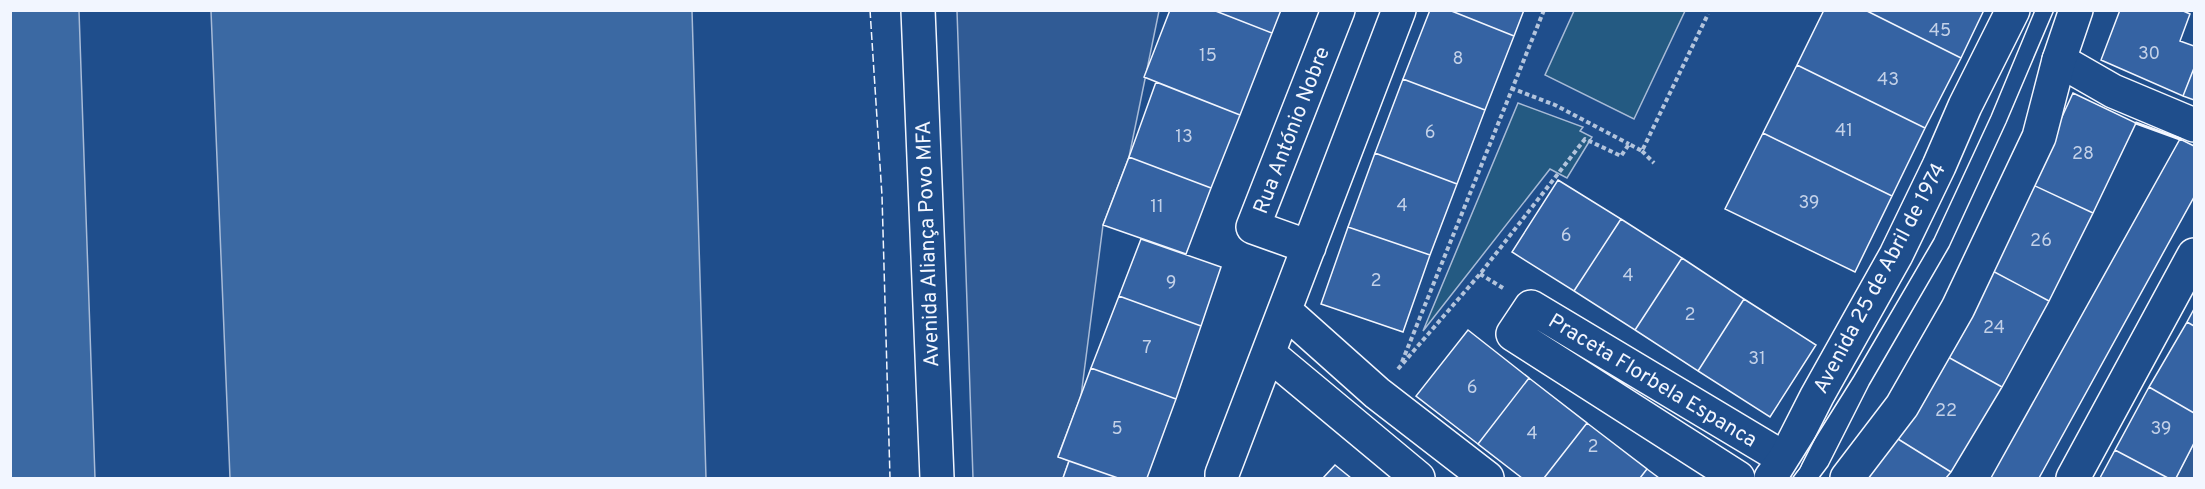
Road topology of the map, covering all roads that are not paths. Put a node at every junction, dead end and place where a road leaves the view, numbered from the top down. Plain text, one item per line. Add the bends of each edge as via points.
1 (918, 10) edge
2 (1338, 10) edge
3 (1399, 10) edge
4 (2013, 10) edge
5 (2076, 10) edge
6 (2059, 60) junction
7 (2194, 124) edge
8 (1309, 246) junction
9 (2194, 255) edge
10 (1285, 311) junction
11 (1269, 354) junction
12 (1778, 469) edge
13 (937, 478) edge
14 (1222, 478) edge
15 (1418, 478) edge
16 (1487, 478) edge
17 (1738, 478) edge
18 (1847, 478) edge
19 (2073, 478) edge

1 - 13 street, Avenida Aliança Povo MFA
2 - 8 street, Rua António Nobre via 1253,227
3 - 8 street
4 - 12 street, Avenida 25 de Abril de 1974 via 1896,255
5 - 6 street
6 - 7 street via 2112,91
6 - 18 street via 2039,136 1958,308 1902,406
8 - 10 street
9 - 19 street
10 - 11 street
10 - 16 street via 1377,393
11 - 14 street
11 - 15 street
12 - 17 street, Praceta Florbela Espanca via 1531,306 1514,334

